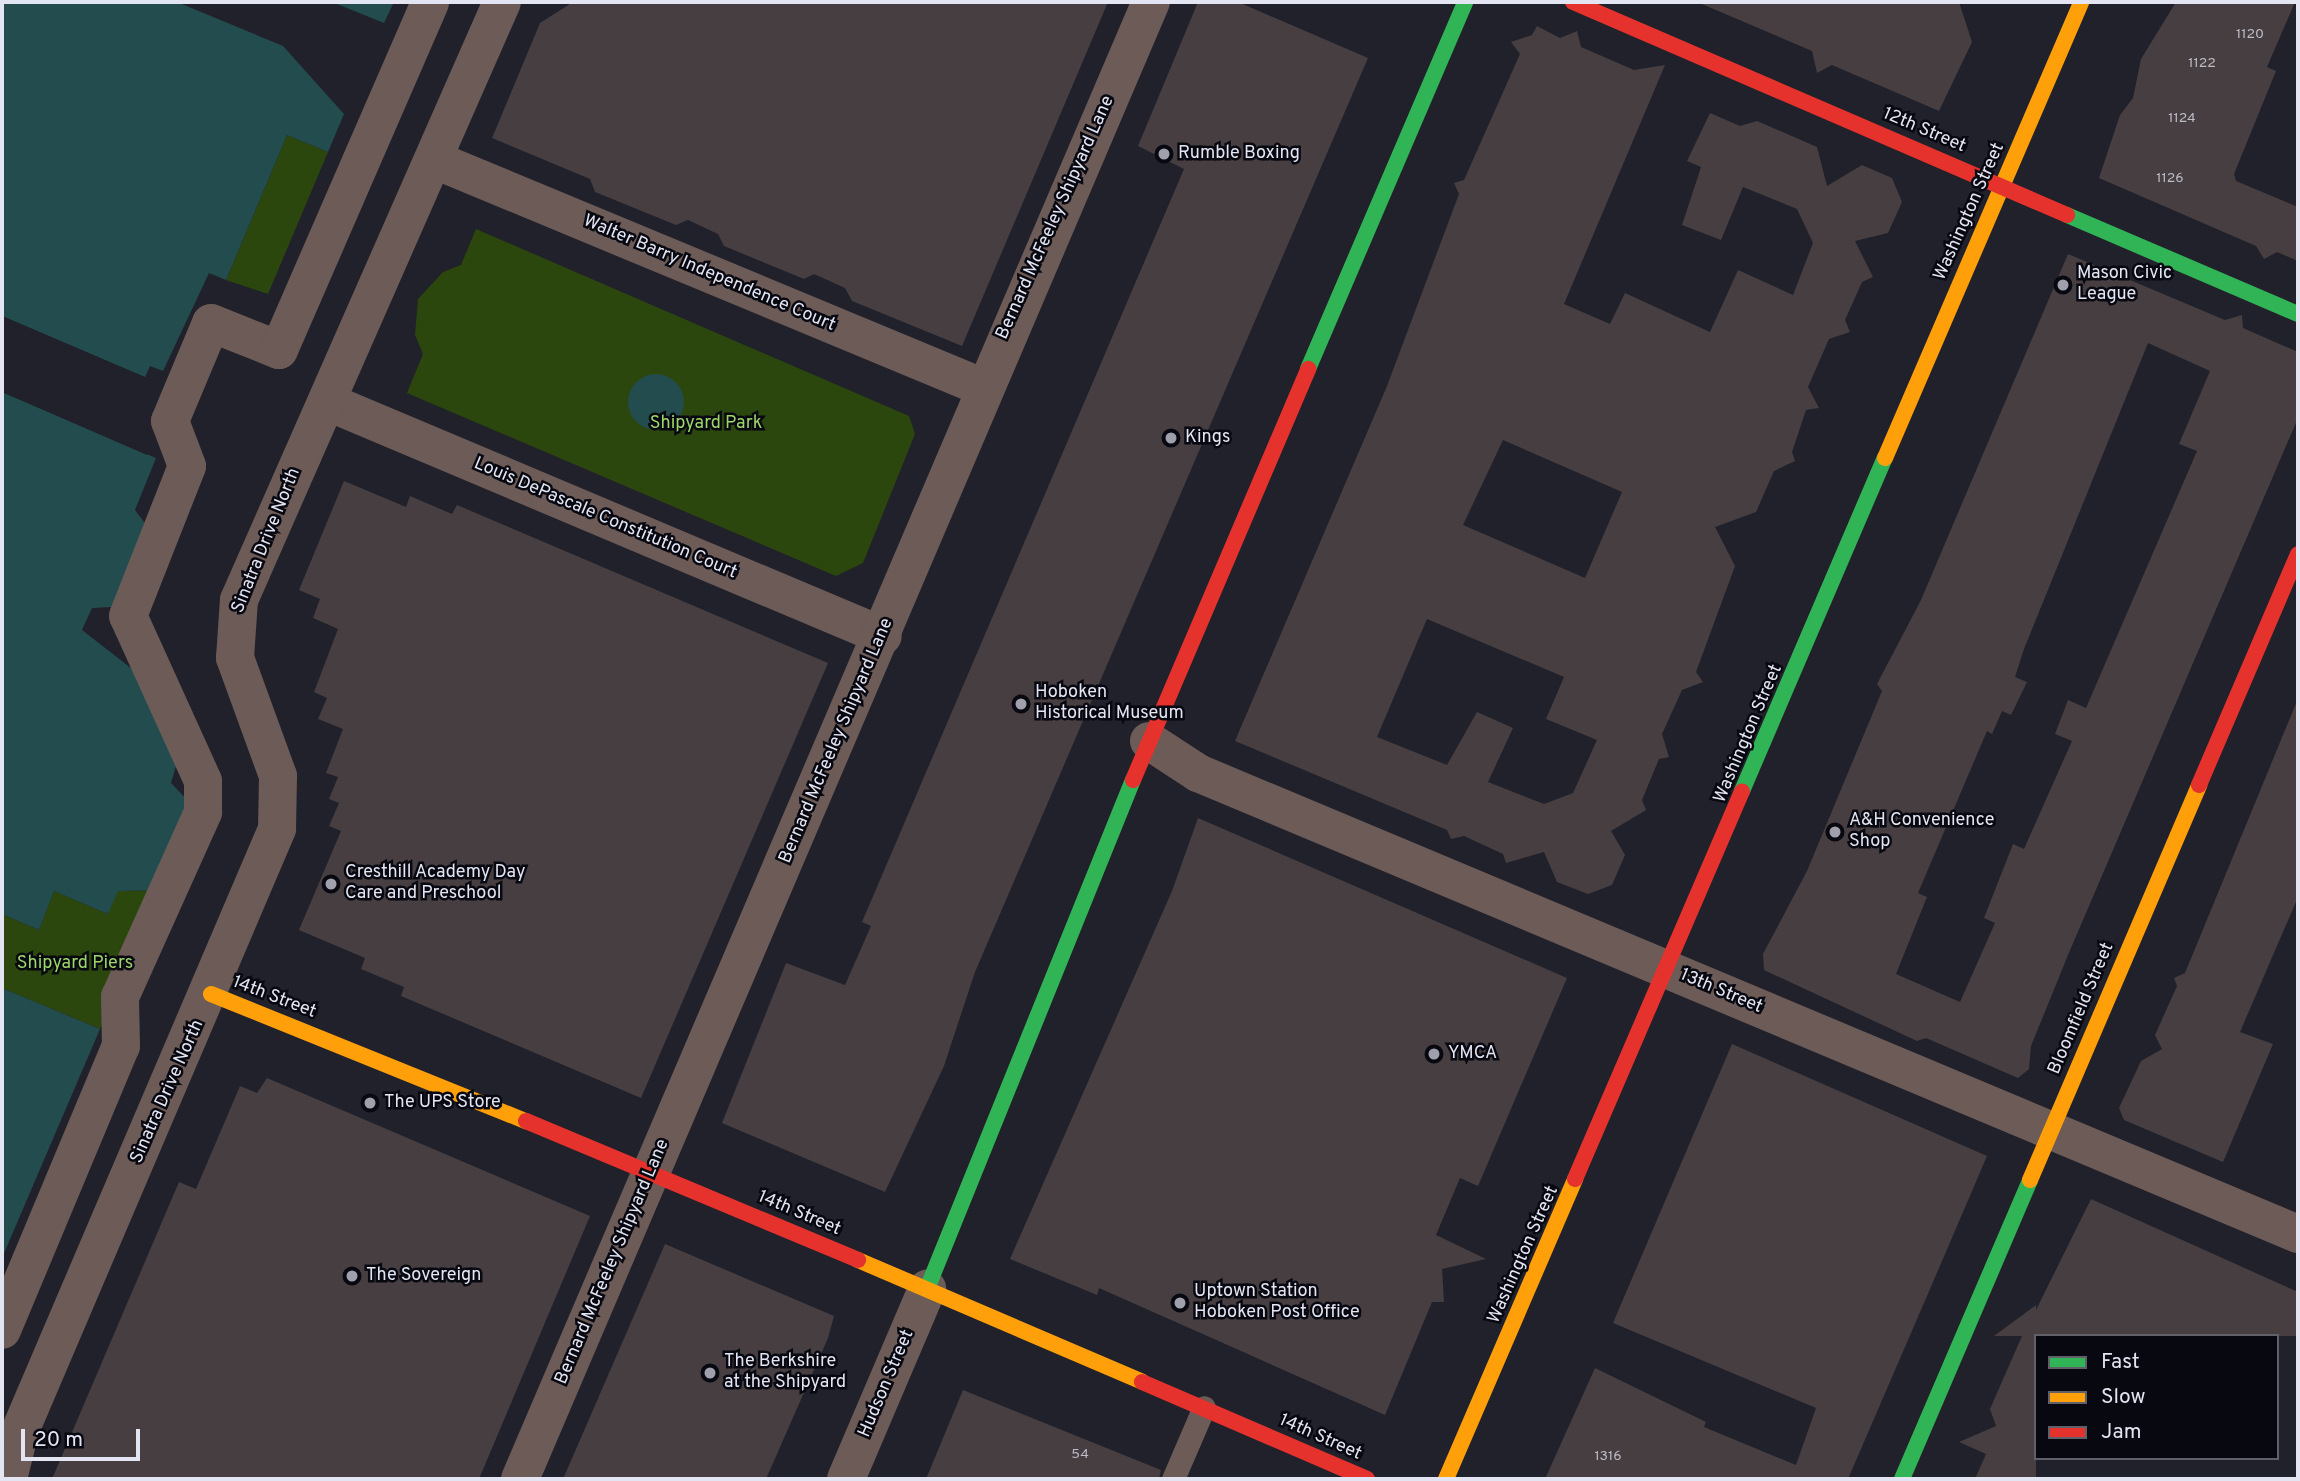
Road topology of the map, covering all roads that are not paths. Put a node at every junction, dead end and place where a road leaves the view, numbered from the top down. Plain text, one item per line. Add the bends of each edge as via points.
1 (430, 2) edge
2 (502, 2) edge
3 (1151, 2) edge
4 (1465, 2) edge
5 (1573, 2) edge
6 (2081, 2) edge
7 (435, 160) junction
8 (2003, 186) junction
9 (2298, 314) edge
10 (982, 387) junction
11 (328, 402) junction
12 (2298, 554) edge
13 (883, 636) junction
14 (1149, 741) junction
15 (1670, 971) junction
16 (211, 994) junction
17 (2051, 1129) junction
18 (653, 1172) junction
19 (2298, 1234) edge
20 (927, 1289) junction
21 (2, 1330) edge
22 (1204, 1407) junction
23 (8, 1479) edge
24 (520, 1479) edge
25 (846, 1479) edge
26 (1173, 1479) edge
27 (1367, 1479) edge
28 (1446, 1479) edge
29 (1902, 1479) edge

1 - 21 street via 279,350 211,323 170,421 187,466 128,616 203,781 203,812 120,998 121,1046
2 - 7 street, Sinatra Drive North
3 - 10 street, Bernard McFeeley Shipyard Lane
4 - 14 street
5 - 8 street, 12th Street
6 - 8 street, Washington Street
7 - 10 street, Walter Barry Independence Court
7 - 11 street, Sinatra Drive North
8 - 9 street, 12th Street
8 - 15 street, Washington Street
10 - 13 street, Bernard McFeeley Shipyard Lane
11 - 13 street, Louis DePascale Constitution Court
11 - 16 street, Sinatra Drive North via 239,600 235,658 278,776 281,815
12 - 17 street, Bloomfield Street
13 - 18 street, Bernard McFeeley Shipyard Lane
14 - 15 street, 13th Street via 1198,774
14 - 20 street
15 - 17 street, 13th Street
15 - 28 street, Washington Street
16 - 18 street, 14th Street
16 - 23 street, Sinatra Drive North via 20,1431
17 - 19 street, 13th Street
17 - 29 street, Bloomfield Street
18 - 20 street, 14th Street
18 - 24 street, Bernard McFeeley Shipyard Lane
20 - 22 street, 14th Street
20 - 25 street, Hudson Street
22 - 26 lane
22 - 27 street, 14th Street

